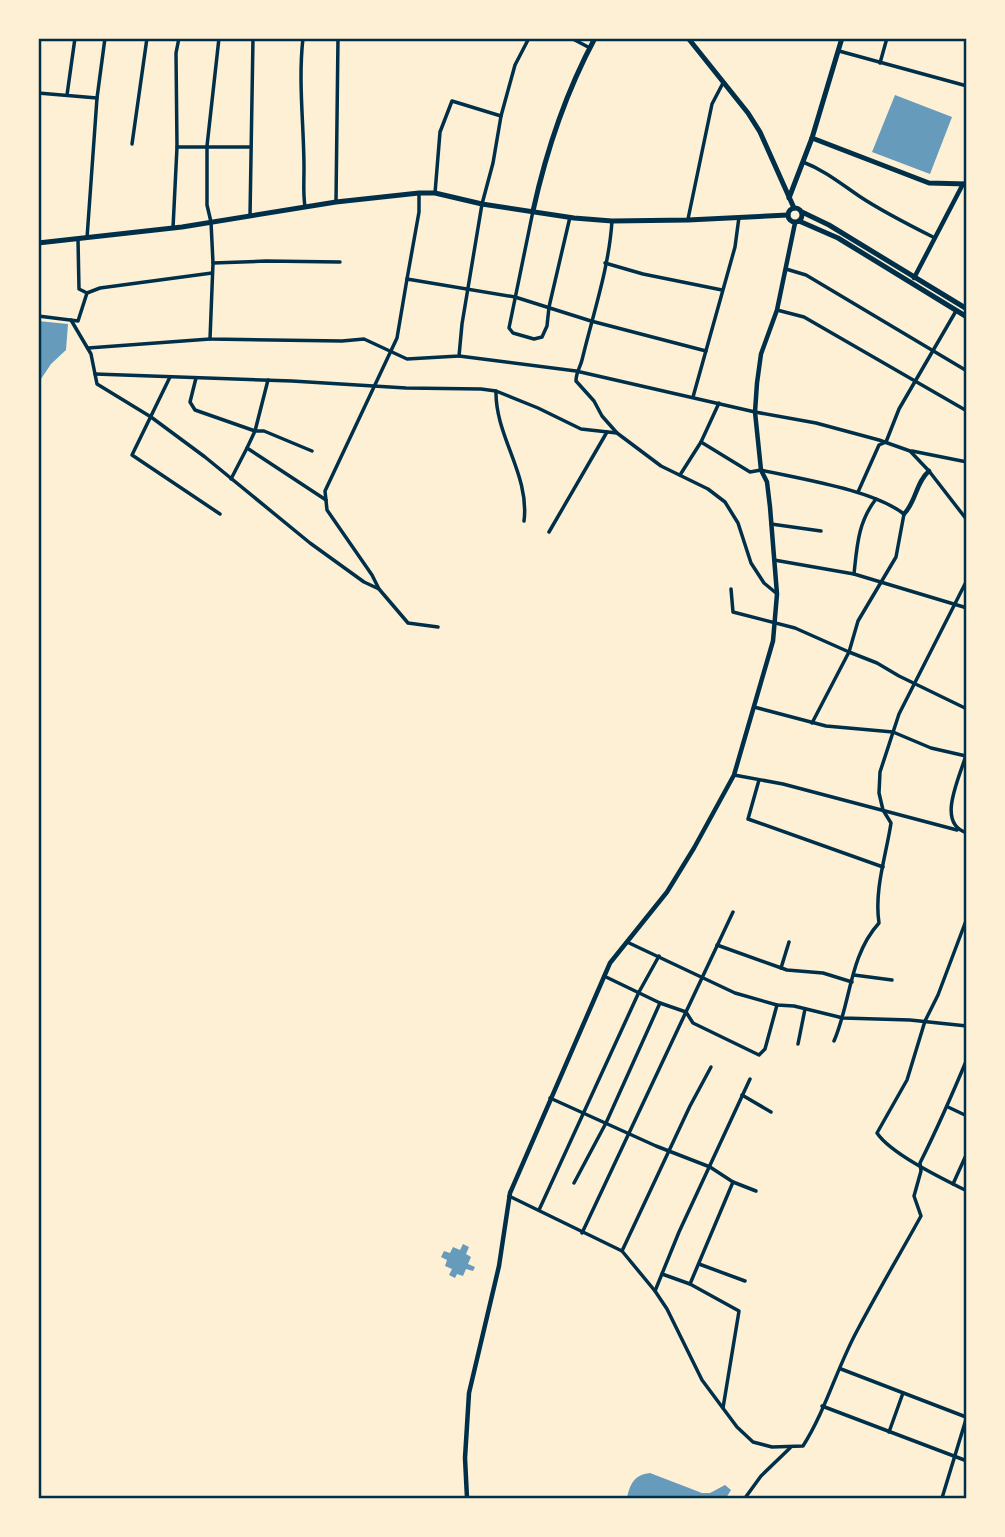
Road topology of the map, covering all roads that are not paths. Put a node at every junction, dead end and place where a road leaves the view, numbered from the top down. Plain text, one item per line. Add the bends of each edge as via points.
1 (75, 38) edge
2 (105, 38) edge
3 (147, 38) edge
4 (179, 38) edge
5 (219, 38) edge
6 (253, 38) edge
7 (303, 38) edge
8 (338, 38) edge
9 (529, 38) edge
10 (571, 38) edge
11 (595, 38) edge
12 (688, 38) edge
13 (842, 38) edge
14 (887, 38) edge
15 (590, 48) junction
16 (839, 51) junction
17 (880, 63) junction
18 (723, 83) junction
19 (967, 86) edge
20 (38, 93) edge
21 (66, 95) junction
22 (97, 98) junction
23 (501, 116) junction
24 (812, 138) junction
25 (132, 144) dead end
26 (207, 146) junction
27 (177, 147) junction
28 (250, 147) junction
29 (803, 162) junction
30 (967, 175) edge
31 (965, 184) edge
32 (419, 193) junction
33 (435, 193) junction
34 (789, 198) junction
35 (336, 202) junction
36 (482, 204) junction
37 (305, 207) junction
38 (794, 208) junction
39 (533, 211) junction
40 (802, 212) junction
41 (788, 215) junction
42 (250, 216) junction
43 (570, 217) junction
44 (739, 217) junction
45 (688, 220) junction
46 (612, 221) junction
47 (211, 222) junction
48 (797, 222) junction
49 (173, 228) junction
50 (87, 238) junction
51 (935, 238) junction
52 (78, 239) junction
53 (38, 243) edge
54 (340, 262) dead end
55 (605, 263) junction
56 (213, 264) junction
57 (786, 269) junction
58 (212, 273) junction
59 (914, 278) junction
60 (407, 279) junction
61 (469, 290) junction
62 (722, 290) junction
63 (87, 293) junction
64 (515, 297) junction
65 (549, 307) junction
66 (967, 309) edge
67 (777, 310) junction
68 (956, 311) junction
69 (38, 316) edge
70 (967, 317) edge
71 (71, 320) junction
72 (591, 321) junction
73 (210, 340) junction
74 (88, 348) junction
75 (933, 350) junction
76 (706, 351) junction
77 (389, 352) junction
78 (460, 356) junction
79 (576, 370) junction
80 (967, 370) edge
81 (95, 374) junction
82 (170, 377) junction
83 (196, 377) junction
84 (268, 380) junction
85 (914, 383) junction
86 (373, 386) junction
87 (496, 391) junction
88 (693, 397) junction
89 (719, 403) junction
90 (967, 411) edge
91 (755, 412) junction
92 (151, 417) junction
93 (255, 431) junction
94 (607, 432) junction
95 (617, 433) junction
96 (701, 442) junction
97 (886, 442) junction
98 (247, 448) junction
99 (312, 450) dead end
100 (910, 451) junction
101 (967, 462) edge
102 (761, 470) junction
103 (929, 471) junction
104 (680, 475) junction
105 (231, 479) junction
106 (858, 492) junction
107 (876, 499) junction
108 (326, 500) junction
109 (220, 514) dead end
110 (904, 514) junction
111 (967, 520) edge
112 (524, 521) dead end
113 (771, 524) junction
114 (821, 531) dead end
115 (549, 532) dead end
116 (774, 561) junction
117 (854, 574) junction
118 (967, 580) edge
119 (880, 583) junction
120 (379, 589) junction
121 (731, 589) dead end
122 (778, 594) junction
123 (954, 605) junction
124 (967, 608) edge
125 (775, 621) junction
126 (438, 627) dead end
127 (849, 652) junction
128 (915, 683) junction
129 (754, 707) junction
130 (967, 709) edge
131 (813, 723) junction
132 (893, 732) junction
133 (966, 753) edge
134 (734, 775) junction
135 (760, 780) junction
136 (883, 810) junction
137 (957, 830) junction
138 (967, 833) edge
139 (883, 867) junction
140 (733, 912) dead end
141 (967, 918) edge
142 (627, 942) junction
143 (789, 943) dead end
144 (717, 945) junction
145 (659, 956) junction
146 (781, 968) junction
147 (854, 975) junction
148 (604, 976) junction
149 (703, 976) junction
150 (892, 981) dead end
151 (852, 982) junction
152 (639, 992) junction
153 (660, 1003) junction
154 (777, 1004) junction
155 (805, 1009) junction
156 (686, 1012) junction
157 (844, 1018) junction
158 (925, 1021) junction
159 (967, 1026) edge
160 (834, 1041) dead end
161 (798, 1044) dead end
162 (967, 1059) edge
163 (711, 1068) dead end
164 (750, 1079) dead end
165 (742, 1095) junction
166 (550, 1098) junction
167 (948, 1107) junction
168 (583, 1112) junction
169 (771, 1112) dead end
170 (967, 1116) edge
171 (606, 1123) junction
172 (629, 1134) junction
173 (668, 1151) junction
174 (967, 1153) edge
175 (710, 1167) junction
176 (920, 1167) junction
177 (574, 1182) dead end
178 (733, 1182) junction
179 (953, 1184) junction
180 (967, 1191) edge
181 (756, 1192) dead end
182 (509, 1196) junction
183 (539, 1210) junction
184 (582, 1233) junction
185 (622, 1251) junction
186 (699, 1264) junction
187 (662, 1273) junction
188 (745, 1281) dead end
189 (690, 1284) junction
190 (655, 1291) junction
191 (840, 1369) junction
192 (903, 1393) junction
193 (822, 1406) junction
194 (723, 1410) junction
195 (966, 1417) edge
196 (889, 1432) junction
197 (790, 1447) junction
198 (953, 1455) junction
199 (967, 1461) edge
200 (467, 1499) edge
201 (745, 1499) edge
202 (942, 1499) edge

1 - 21 street
2 - 22 street
3 - 25 street
4 - 27 street
5 - 26 street
6 - 28 street
7 - 37 street via 300,90
8 - 35 street
9 - 23 street via 515,65
10 - 15 street
11 - 15 main road
12 - 18 main road
13 - 16 main road
14 - 17 street
15 - 39 main road via 549,149
16 - 17 street
16 - 24 main road
17 - 19 street
18 - 34 main road via 760,132
18 - 45 street via 712,104
20 - 21 street
21 - 22 street
22 - 50 street
23 - 33 street via 452,101 440,132
23 - 36 street
24 - 29 main road
24 - 31 main road via 919,180
26 - 27 street
26 - 28 street
26 - 47 street
27 - 49 street
28 - 42 street
29 - 34 main road
29 - 51 street via 824,170 898,220
30 - 31 street
31 - 51 street
32 - 33 main road
32 - 35 main road
32 - 60 street
33 - 36 main road
34 - 38 main road
35 - 37 main road
36 - 39 main road
36 - 61 street
37 - 42 main road
38 - 40 main road
38 - 41 main road
39 - 43 main road
39 - 64 street
40 - 48 main road
40 - 59 main road
41 - 44 main road
41 - 48 main road
42 - 47 main road
43 - 46 main road
43 - 65 street
44 - 45 main road
44 - 62 street
45 - 46 main road
46 - 55 street
47 - 49 main road
47 - 56 street
48 - 57 street
48 - 68 main road via 838,238
49 - 50 main road
50 - 52 main road
51 - 59 street
52 - 53 main road
52 - 63 street via 79,289
54 - 56 street
55 - 62 street
55 - 72 street
56 - 58 street
57 - 67 street
57 - 75 street via 806,275
58 - 63 street
58 - 73 street
59 - 66 main road
60 - 61 street
60 - 77 street via 397,338
61 - 64 street
61 - 78 street
62 - 76 street
63 - 71 street via 78,320
64 - 65 street
64 - 65 street via 509,325 513,333 542,337
65 - 72 street
67 - 85 street via 804,317
67 - 91 street via 761,354
68 - 70 main road
68 - 75 street
69 - 71 street
71 - 74 street
72 - 76 street
72 - 79 street
73 - 74 street
73 - 77 street via 364,339
74 - 81 street
75 - 80 street
75 - 85 street
76 - 88 street
77 - 78 street via 407,359
77 - 86 street
78 - 79 street
79 - 88 street
79 - 95 street via 576,381
81 - 82 street
81 - 92 street via 97,384
82 - 83 street
82 - 92 street
83 - 84 street
83 - 93 street via 190,402 195,410
84 - 86 street
84 - 93 street
85 - 90 street
85 - 97 street
86 - 87 street
86 - 108 street via 325,491
87 - 94 street via 581,429
87 - 112 street via 495,409 523,486
88 - 89 street
89 - 91 street
89 - 96 street
91 - 97 street
91 - 102 street
92 - 105 street
92 - 109 street via 132,455
93 - 98 street
93 - 99 street
94 - 95 street
94 - 115 street
95 - 104 street
96 - 102 street via 750,472
96 - 104 street
97 - 100 street
97 - 106 street via 879,445
98 - 105 street
98 - 108 street
100 - 101 street
100 - 103 street
102 - 106 street
102 - 113 street via 767,482
103 - 110 street
103 - 111 street
104 - 122 street via 724,502 738,523 751,563
105 - 120 street via 310,543
106 - 107 street
107 - 110 street
107 - 117 street via 865,512
108 - 120 street via 327,510
110 - 119 street via 896,557
113 - 114 street
113 - 116 street
116 - 117 street
116 - 122 street
117 - 119 street
118 - 123 street
119 - 123 street
119 - 127 street via 858,621
120 - 126 street via 408,623
121 - 125 street via 733,612
122 - 125 street
123 - 124 street
123 - 128 street
125 - 127 street
125 - 129 street
127 - 128 street
127 - 131 street
128 - 130 street
128 - 132 street
129 - 131 street
129 - 134 street
131 - 132 street
132 - 133 street via 931,748
132 - 136 street via 880,772
133 - 137 street via 950,808 951,823
134 - 135 street
134 - 142 street via 667,892
135 - 136 street
135 - 139 street via 748,819
136 - 137 street
136 - 139 street via 891,823
137 - 138 street
139 - 147 street via 879,923 856,958
140 - 144 street
141 - 158 street
142 - 145 street
142 - 148 street
143 - 146 street
144 - 146 street
144 - 149 street
145 - 149 street
145 - 152 street
146 - 151 street
147 - 150 street
147 - 151 street
148 - 152 street
148 - 166 street
149 - 154 street via 735,993
149 - 156 street
151 - 157 street
152 - 153 street
152 - 168 street
153 - 156 street
153 - 171 street
154 - 155 street
154 - 156 street via 765,1049 759,1055 693,1023
155 - 157 street
155 - 161 street
156 - 172 street
157 - 158 street
157 - 160 street
158 - 159 street
158 - 176 street via 907,1080 877,1133
162 - 167 street
163 - 173 street
164 - 165 street
165 - 169 street
165 - 175 street
166 - 168 street
166 - 182 street
167 - 170 street
167 - 176 street
168 - 171 street
168 - 183 street
171 - 172 street
171 - 177 street
172 - 173 street
172 - 184 street
173 - 175 street
173 - 185 street
174 - 179 street
175 - 178 street
175 - 187 street
176 - 179 street
176 - 191 street via 914,1196 921,1216
178 - 181 street
178 - 186 street
179 - 180 street
182 - 183 street
182 - 200 street via 499,1266 469,1393
183 - 184 street
184 - 185 street
185 - 190 street
186 - 188 street
186 - 189 street
187 - 189 street
187 - 190 street
189 - 194 street via 739,1311
190 - 194 street
191 - 192 street
191 - 193 street
192 - 195 street
192 - 196 street
193 - 196 street
193 - 197 street via 803,1446
194 - 197 street via 752,1442
195 - 198 street
196 - 198 street
197 - 201 street
198 - 199 street
198 - 202 street

